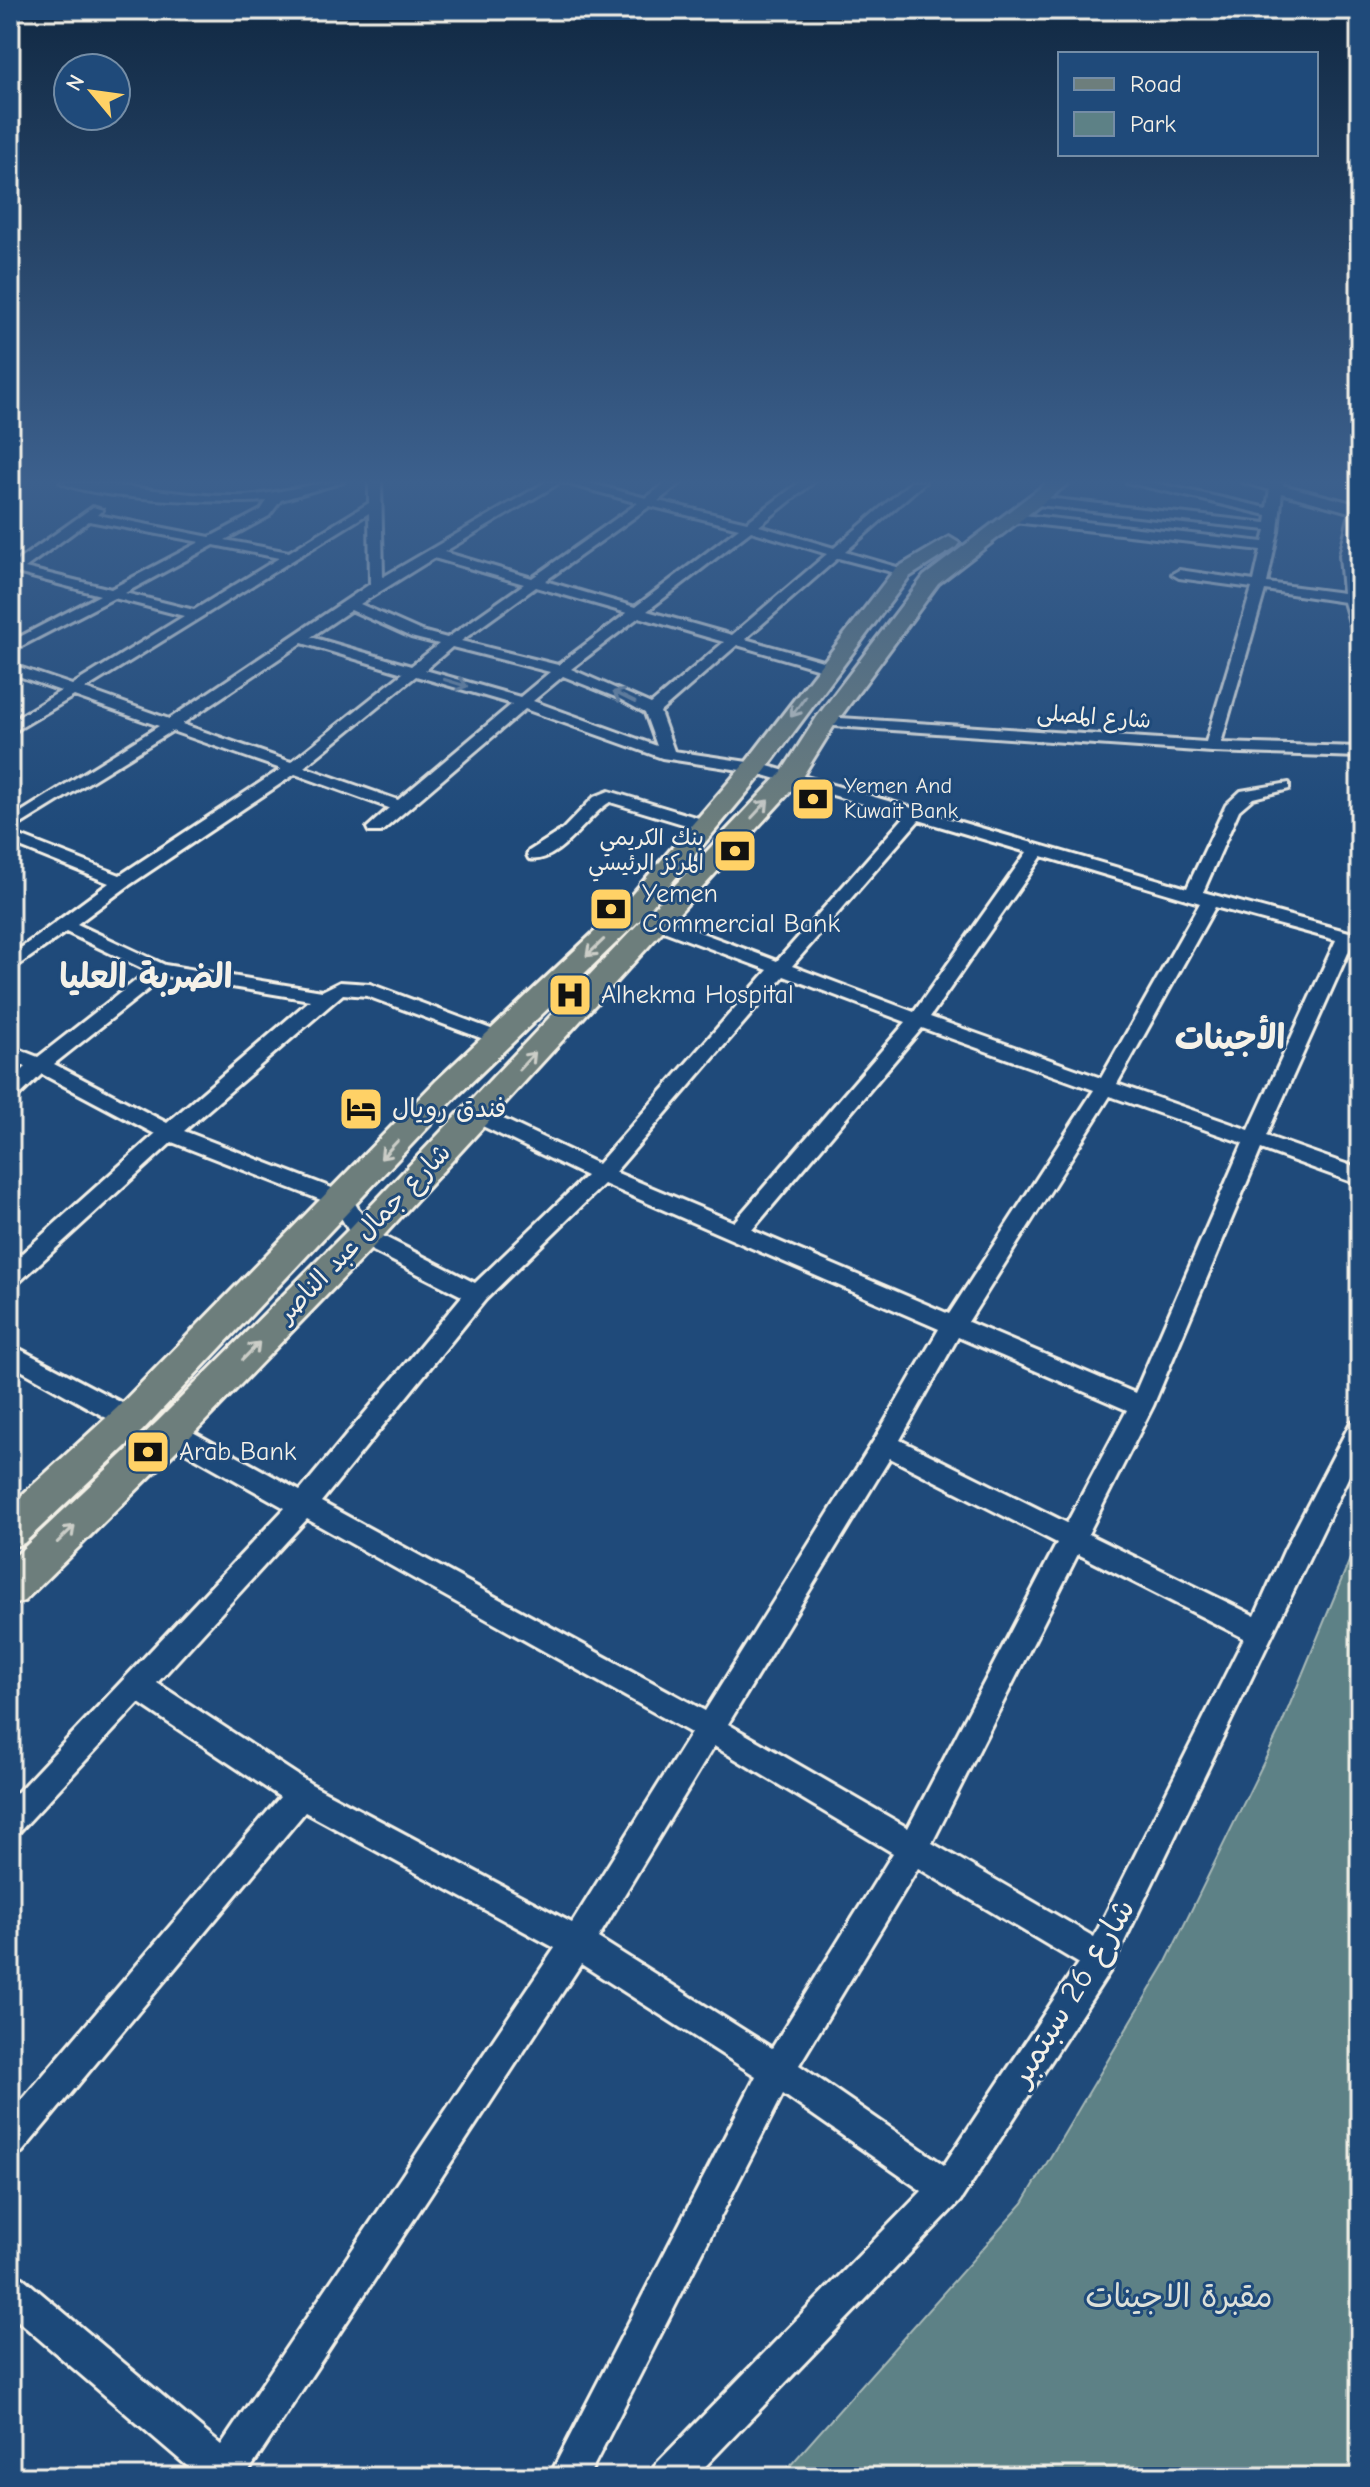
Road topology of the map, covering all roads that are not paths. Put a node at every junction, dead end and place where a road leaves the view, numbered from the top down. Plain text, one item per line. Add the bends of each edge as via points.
1 (102, 598) edge
2 (135, 598) edge
3 (224, 598) edge
4 (361, 598) edge
5 (509, 598) edge
6 (590, 598) edge
7 (655, 598) edge
8 (783, 598) edge
9 (882, 598) edge
10 (918, 598) edge
11 (1257, 598) edge
12 (1354, 599) edge
13 (352, 605) junction
14 (638, 611) junction
15 (197, 615) junction
16 (1360, 633) edge
17 (300, 638) junction
18 (735, 639) junction
19 (449, 643) junction
20 (10, 648) edge
21 (828, 667) junction
22 (10, 668) edge
23 (413, 670) junction
24 (561, 670) junction
25 (73, 691) junction
26 (523, 703) junction
27 (652, 711) junction
28 (825, 722) junction
29 (169, 726) junction
30 (10, 729) edge
31 (1212, 747) junction
32 (1360, 752) edge
33 (668, 755) junction
34 (755, 767) junction
35 (293, 768) junction
36 (790, 777) junction
37 (1283, 786) dead end
38 (400, 806) junction
39 (917, 812) junction
40 (10, 826) edge
41 (706, 826) junction
42 (375, 828) dead end
43 (10, 837) edge
44 (1038, 849) junction
45 (535, 855) dead end
46 (122, 882) junction
47 (1202, 897) junction
48 (656, 922) junction
49 (62, 924) junction
50 (1353, 938) edge
51 (10, 965) edge
52 (778, 968) junction
53 (161, 970) junction
54 (325, 997) junction
55 (918, 1020) junction
56 (500, 1039) junction
57 (10, 1052) edge
58 (40, 1065) junction
59 (1106, 1086) junction
60 (10, 1093) edge
61 (477, 1115) junction
62 (169, 1133) junction
63 (1255, 1138) junction
64 (601, 1174) junction
65 (1360, 1177) edge
66 (342, 1200) junction
67 (737, 1233) junction
68 (363, 1236) junction
69 (10, 1277) edge
70 (477, 1294) junction
71 (953, 1326) junction
72 (10, 1353) edge
73 (1141, 1406) junction
74 (130, 1419) junction
75 (1360, 1429) edge
76 (171, 1432) junction
77 (885, 1444) junction
78 (303, 1506) junction
79 (10, 1531) edge
80 (1073, 1537) junction
81 (10, 1588) edge
82 (1261, 1633) junction
83 (137, 1686) junction
84 (711, 1729) junction
85 (301, 1794) junction
86 (10, 1821) edge
87 (914, 1847) junction
88 (577, 1943) junction
89 (1100, 1958) junction
90 (777, 2070) junction
91 (10, 2140) edge
92 (948, 2189) junction
93 (10, 2291) edge
94 (225, 2475) edge
95 (568, 2477) edge
96 (669, 2477) edge

1 - 20 street
2 - 15 street
3 - 15 street
4 - 13 street
5 - 19 street
6 - 14 street
7 - 14 street
8 - 18 street
9 - 21 main road, شارع جمال عبد الناصر
10 - 28 main road, شارع جمال عبد الناصر
11 - 31 street
12 - 16 street
13 - 17 street
13 - 19 street
14 - 18 street
14 - 24 street
15 - 25 street
17 - 23 street
17 - 29 street
18 - 21 street
18 - 27 street
19 - 23 street
19 - 24 street
21 -> 34 main road, شارع جمال عبد الناصر
22 - 25 street
23 -> 26 street
23 - 35 street
24 - 26 street
27 -> 24 street
25 - 29 street
25 - 30 street
26 - 33 street
26 - 38 street
27 - 33 street
28 - 31 street, شارع المصلى
28 - 36 main road, شارع جمال عبد الناصر
29 - 35 street
29 - 40 street
31 - 32 street, شارع المصلى
33 - 34 street
34 - 36 street
34 - 41 main road, شارع جمال عبد الناصر
35 - 38 street
35 - 46 street
36 - 39 street
48 -> 36 main road, شارع جمال عبد الناصر
37 - 47 street via 1247,794 1232,808
38 - 42 street
39 - 44 street
39 - 52 street
41 - 45 street via 609,796 568,834
41 -> 56 main road, شارع جمال عبد الناصر via 632,912
43 - 46 street
44 - 47 street
44 - 55 street
46 - 49 street
47 - 50 street
47 - 59 street
48 - 52 street
61 -> 48 main road, شارع جمال عبد الناصر
49 - 51 street
49 - 53 street
50 - 63 street
52 - 55 street
52 - 64 street
53 - 54 street
53 - 58 street
54 - 56 street via 340,988 370,990
54 - 62 street
55 - 59 street
55 - 67 street
56 -> 66 main road, شارع جمال عبد الناصر
57 - 58 street
58 - 60 street
58 - 62 street
59 - 63 street
59 - 71 street
61 - 64 street
61 - 68 main road, شارع جمال عبد الناصر
62 - 66 street
62 - 69 street
63 - 65 street
63 - 73 street
64 - 67 street
64 - 70 street
66 - 68 street
66 - 74 main road, شارع جمال عبد الناصر
67 - 71 street
68 - 70 street
76 -> 68 main road, شارع جمال عبد الناصر
70 - 78 street
71 - 73 street
71 - 77 street
72 - 74 street
73 - 80 street
74 - 79 main road, شارع جمال عبد الناصر
75 - 82 street, شارع 26 سبتمبر
76 - 78 street
81 -> 76 main road, شارع جمال عبد الناصر
77 - 80 street
77 - 84 street
78 - 83 street
78 - 84 street
80 - 82 street
80 - 87 street
82 - 89 street, شارع 26 سبتمبر
83 - 85 street
83 - 86 street
84 - 87 street
84 - 88 street
85 - 88 street
85 - 91 street
87 - 89 street
87 - 90 street
88 - 90 street
88 - 94 street
89 - 92 street, شارع 26 سبتمبر
90 - 92 street
90 - 95 street
92 - 96 street, شارع 26 سبتمبر
93 - 94 street

